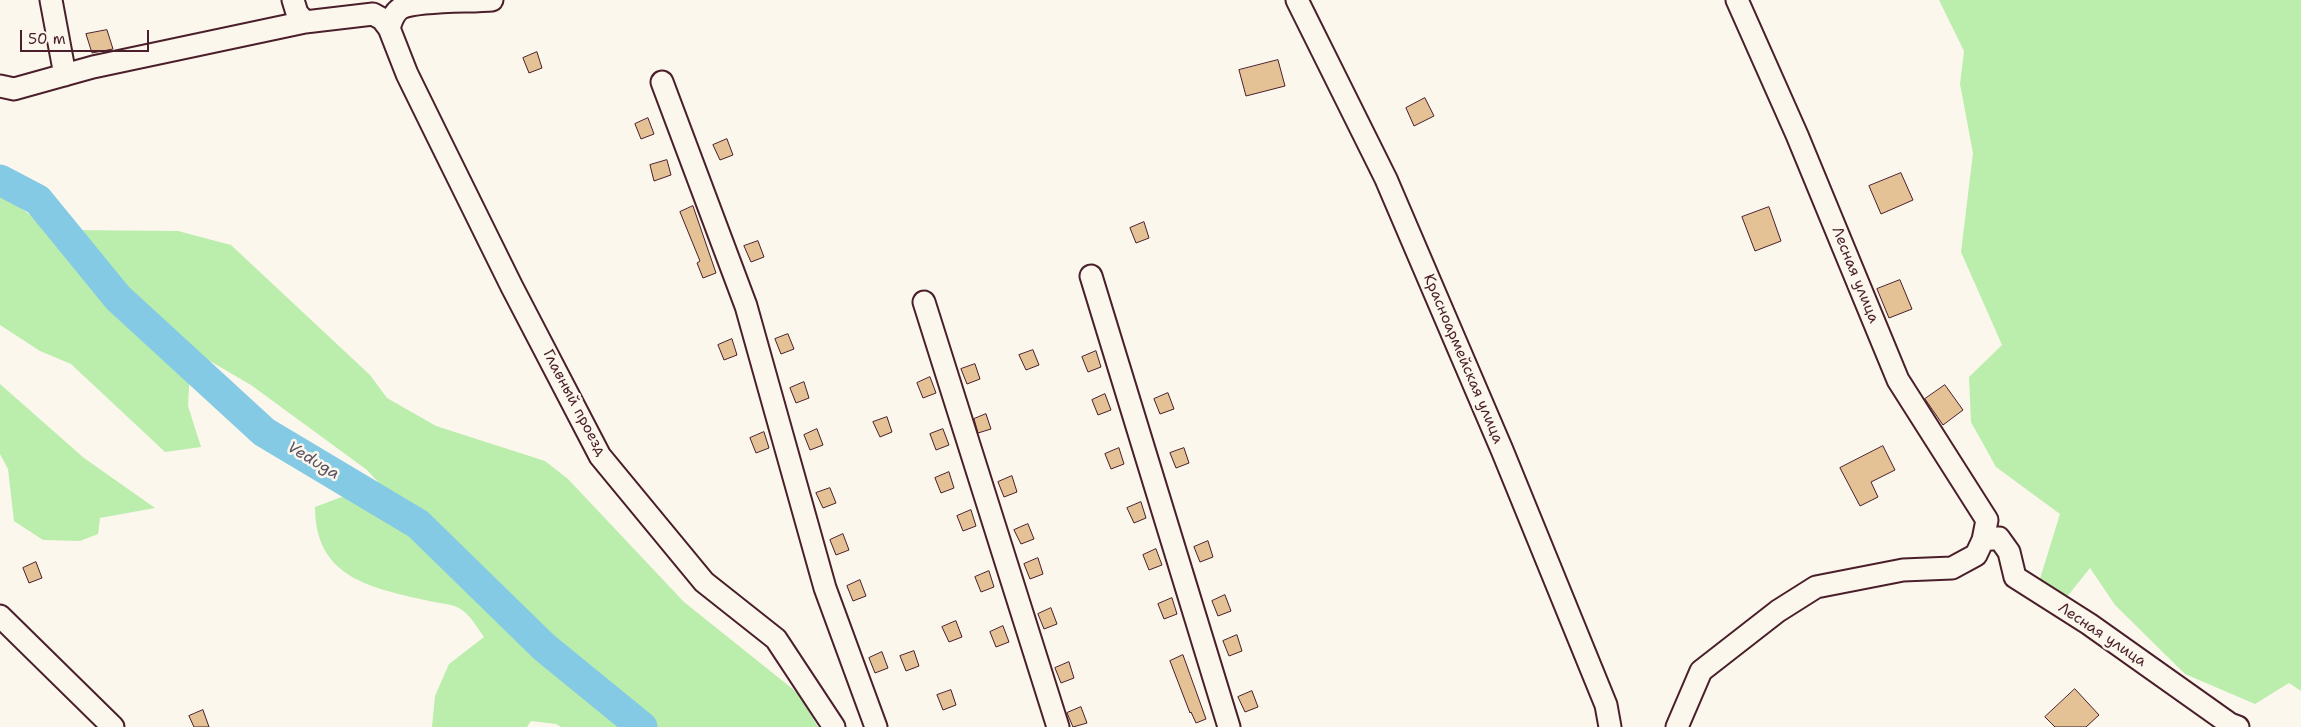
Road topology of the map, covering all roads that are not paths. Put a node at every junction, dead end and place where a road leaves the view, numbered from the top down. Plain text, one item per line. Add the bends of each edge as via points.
1 (51, 0) edge
2 (293, 0) edge
3 (492, 0) edge
4 (1297, 0) edge
5 (1737, 0) edge
6 (305, 22) junction
7 (389, 28) junction
8 (65, 74) junction
9 (662, 82) dead end
10 (0, 86) edge
11 (1091, 276) dead end
12 (924, 302) dead end
13 (1983, 540) junction
14 (0, 616) edge
15 (113, 727) edge
16 (834, 727) edge
17 (876, 727) edge
18 (1058, 727) edge
19 (1229, 727) edge
20 (1610, 727) edge
21 (1677, 727) edge
22 (2238, 727) edge

1 - 8 street
2 - 6 street via 297,13
3 - 7 street via 402,7 393,15
4 - 20 street, Красноармейская улица via 1386,179 1510,468 1606,705
5 - 13 street, Лесная улица via 1797,135 1898,380 1987,520
6 - 7 street via 373,14
6 - 8 street
7 - 16 street, Главный проезд via 434,131 600,456 704,582 776,639
8 - 10 street via 14,89
9 - 17 street via 746,306 825,588
11 - 19 street
12 - 18 street
13 - 21 street via 1976,555 1952,568 1903,570 1816,587 1778,611 1701,671
13 - 22 street, Лесная улица via 1999,538 2009,552 2015,577
14 - 15 street

